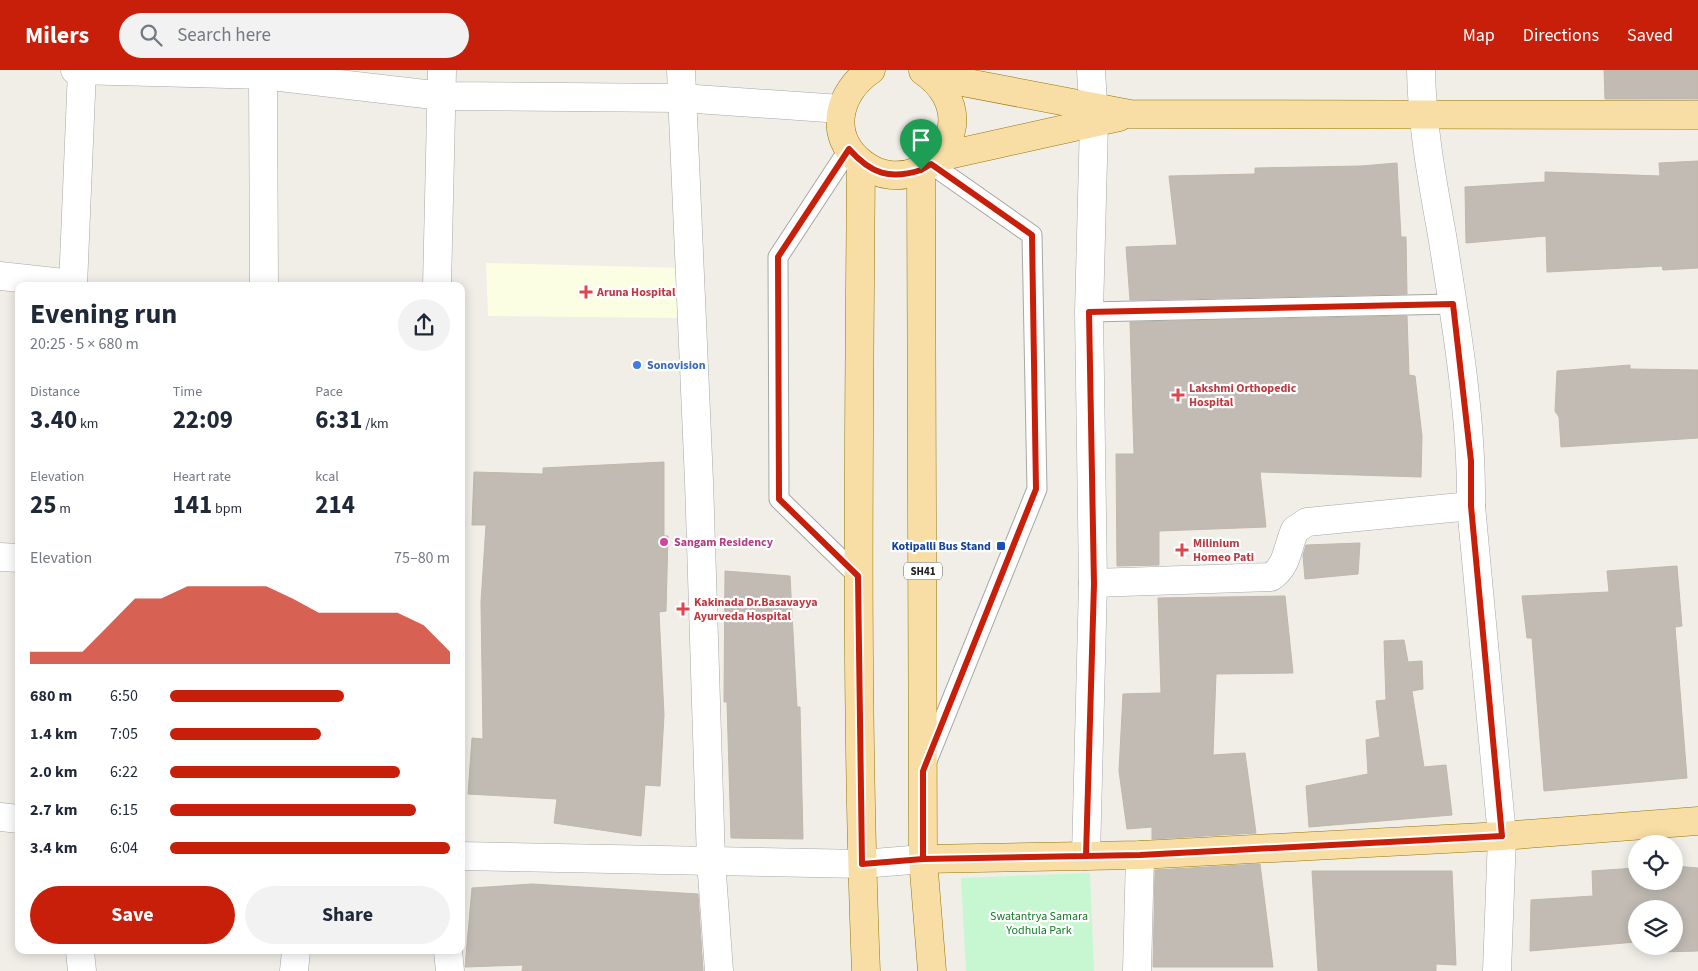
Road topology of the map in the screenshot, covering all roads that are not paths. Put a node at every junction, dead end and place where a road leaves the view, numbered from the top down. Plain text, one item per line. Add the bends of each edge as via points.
1 (80, 70) edge
2 (681, 70) edge
3 (1091, 70) edge
4 (1421, 70) edge
5 (862, 73) edge
6 (926, 73) edge
7 (263, 75) junction
8 (442, 83) edge
9 (681, 98) junction
10 (841, 109) junction
11 (1094, 115) junction
12 (1698, 115) edge
13 (1422, 116) junction
14 (855, 156) junction
15 (930, 164) junction
16 (0, 276) edge
17 (49, 282) edge
18 (73, 282) edge
19 (264, 282) edge
20 (437, 282) edge
21 (1453, 304) junction
22 (1089, 312) junction
23 (1471, 506) junction
24 (0, 557) edge
25 (15, 558) edge
26 (858, 576) junction
27 (1094, 584) junction
28 (923, 771) junction
29 (0, 817) edge
30 (15, 819) edge
31 (1698, 821) edge
32 (1502, 836) junction
33 (1140, 855) junction
34 (465, 856) edge
35 (1086, 856) junction
36 (923, 859) junction
37 (711, 860) junction
38 (862, 864) junction
39 (80, 954) edge
40 (296, 954) edge
41 (448, 954) edge
42 (82, 971) edge
43 (294, 971) edge
44 (450, 971) edge
45 (719, 971) edge
46 (866, 971) edge
47 (932, 971) edge
48 (1137, 971) edge
49 (1497, 971) edge

1 - 7 street
1 - 18 street
2 - 9 street
3 - 11 street
4 - 13 street
5 - 10 main road via 847,93
6 - 11 main road
6 - 15 main road via 943,89 950,105 952,124 948,141
7 - 8 street
7 - 19 street
8 - 9 street
8 - 20 street
9 - 10 street
9 - 37 street
10 - 14 main road via 843,137
11 - 13 main road
11 - 15 main road
11 - 22 street
12 - 13 main road
13 - 21 street
14 - 15 main road via 875,171 890,175 906,175
14 - 26 main road
14 - 26 lane via 778,257 779,499
15 - 28 main road, SH41
15 - 28 lane via 1032,235 1036,489
16 - 17 street
21 - 22 lane
21 - 23 street via 1471,461
22 - 27 street
23 - 27 street via 1307,522 1295,530 1285,562 1271,577
23 - 32 street
24 - 25 street
26 - 38 main road
27 - 35 street
28 - 36 main road, SH41
29 - 30 street
31 - 32 main road
32 - 33 main road
32 - 49 street
33 - 35 main road
33 - 48 street
34 - 37 street
35 - 36 main road
36 - 38 street
36 - 47 main road, SH41
37 - 38 street
37 - 45 street
38 - 46 main road
39 - 42 street
40 - 43 street
41 - 44 street

